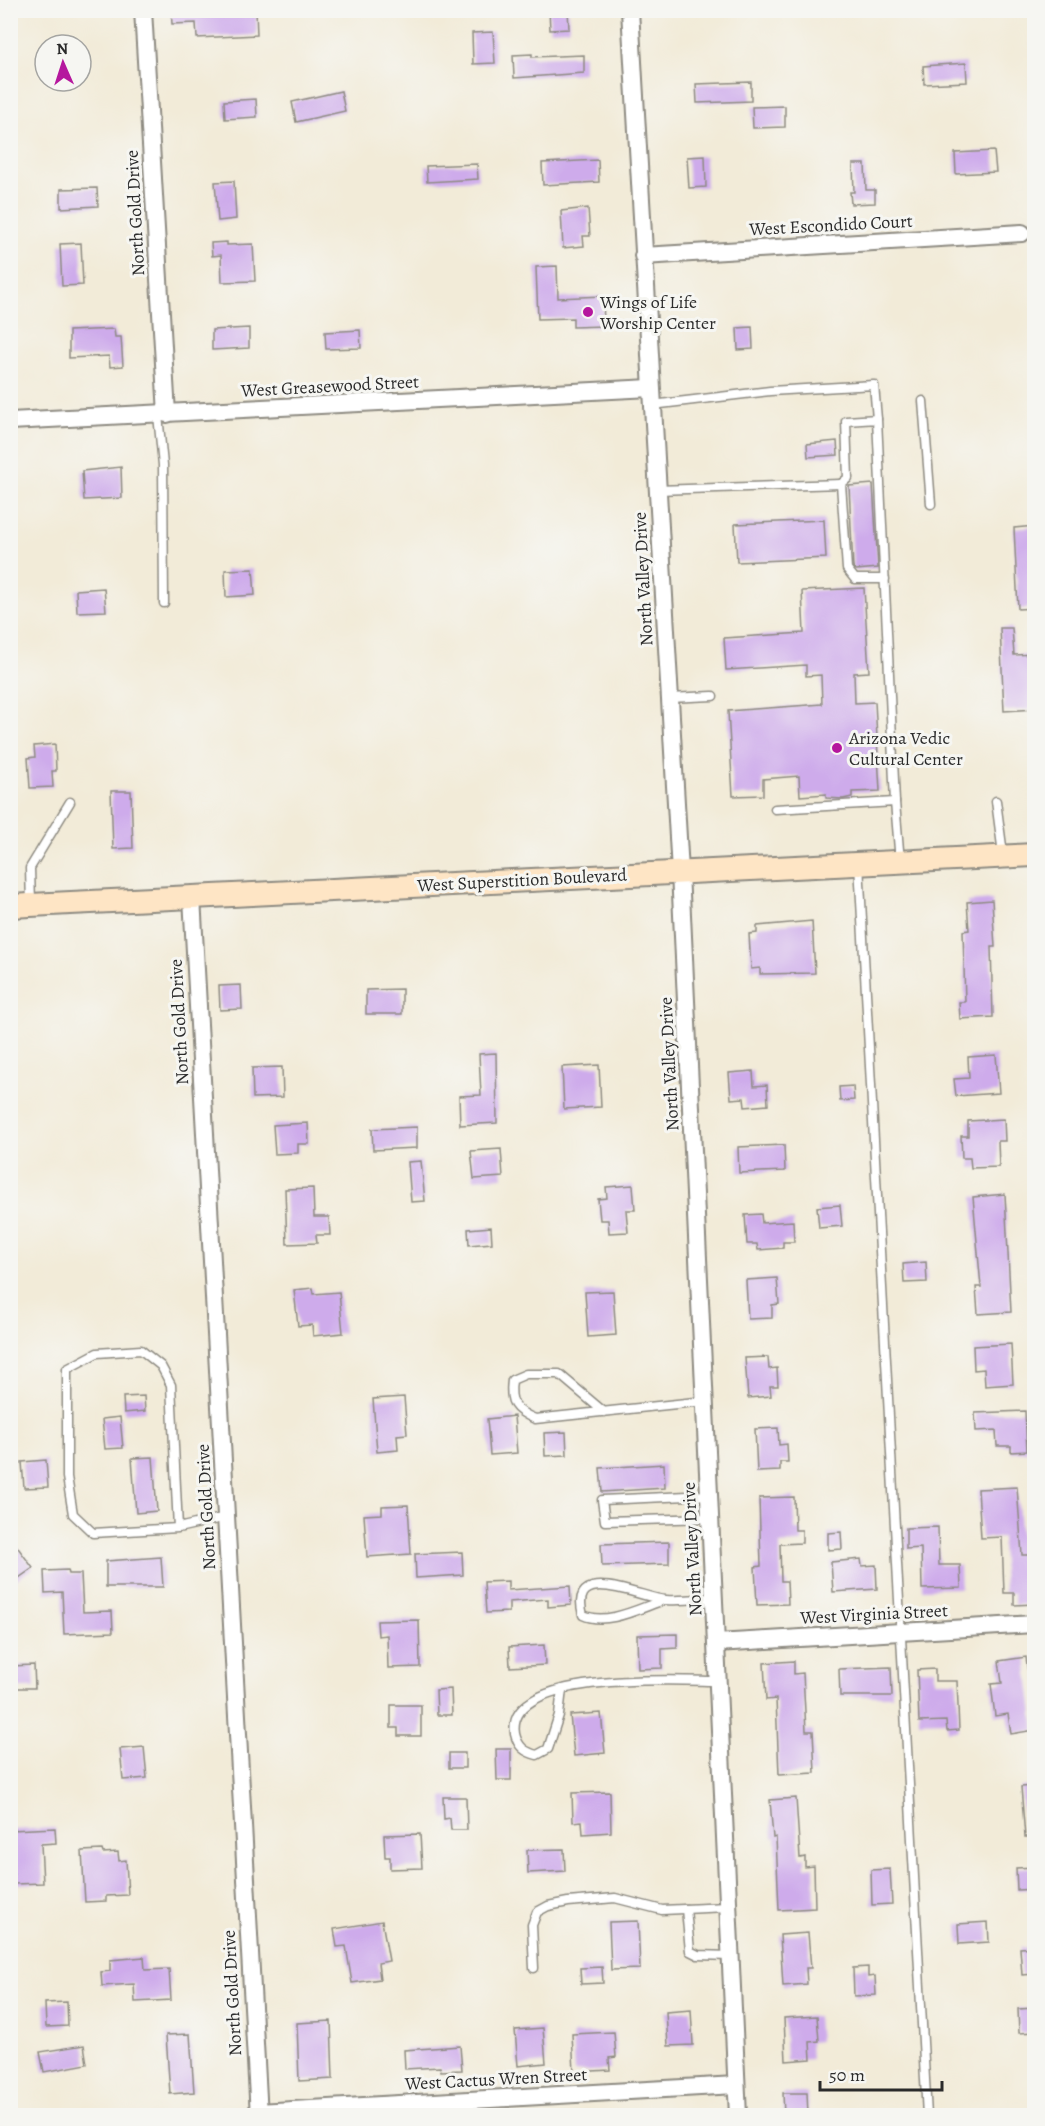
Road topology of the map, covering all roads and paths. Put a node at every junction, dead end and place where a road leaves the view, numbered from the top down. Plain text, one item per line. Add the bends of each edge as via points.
1 (143, 10) edge
2 (630, 10) edge
3 (1022, 233) dead end
4 (643, 256) junction
5 (651, 397) junction
6 (923, 401) dead end
7 (162, 414) junction
8 (877, 419) junction
9 (10, 421) edge
10 (841, 484) junction
11 (657, 490) junction
12 (931, 504) dead end
13 (885, 579) junction
14 (164, 603) dead end
15 (713, 696) dead end
16 (669, 698) junction
17 (996, 801) dead end
18 (70, 802) dead end
19 (895, 802) junction
20 (775, 809) dead end
21 (1035, 855) edge
22 (1003, 857) junction
23 (900, 862) junction
24 (859, 864) junction
25 (680, 872) junction
26 (192, 897) junction
27 (21, 906) edge
28 (705, 1401) junction
29 (604, 1412) junction
30 (709, 1496) junction
31 (226, 1517) junction
32 (710, 1518) junction
33 (178, 1528) junction
34 (714, 1598) junction
35 (664, 1600) junction
36 (1035, 1624) edge
37 (899, 1632) junction
38 (716, 1643) junction
39 (718, 1681) junction
40 (562, 1689) junction
41 (728, 1907) junction
42 (686, 1909) junction
43 (730, 1956) junction
44 (534, 1968) dead end
45 (736, 2085) junction
46 (498, 2107) edge
47 (259, 2114) edge
48 (738, 2115) edge
49 (927, 2115) edge

1 - 7 street, North Gold Drive
2 - 4 street, North Valley Drive
3 - 4 street, West Escondido Court
4 - 5 street, North Valley Drive
5 - 7 street, West Greasewood Street
5 - 8 lane via 874,385
5 - 11 street, North Valley Drive
6 - 12 lane
7 - 9 street, West Greasewood Street
7 - 14 lane
8 - 10 lane via 846,421 848,478
8 - 13 lane
10 - 11 lane
10 - 13 lane via 847,569 855,579
11 - 16 street, North Valley Drive
13 - 19 lane
15 - 16 lane
16 - 25 street, North Valley Drive
17 - 22 lane
18 - 27 lane via 30,868
19 - 20 lane
19 - 23 lane
21 - 22 main road, West Superstition Boulevard
22 - 23 main road, West Superstition Boulevard
23 - 24 main road, West Superstition Boulevard
24 - 25 main road, West Superstition Boulevard
24 - 37 lane
25 - 26 main road, West Superstition Boulevard
25 - 28 street, North Valley Drive
26 - 27 main road, West Superstition Boulevard
26 - 31 street, North Gold Drive
28 - 29 lane
28 - 30 street, North Valley Drive
29 - 29 lane via 536,1419 517,1412 510,1399 512,1380 526,1374 559,1374
30 - 32 street, North Valley Drive
30 - 32 lane via 602,1500 605,1521
31 - 33 lane
31 - 47 street, North Gold Drive
32 - 34 street, North Valley Drive
33 - 33 lane via 93,1533 73,1514 67,1476 67,1369 97,1353 141,1350 161,1366 171,1385
34 - 35 lane
34 - 38 street, North Valley Drive
35 - 35 lane via 607,1585 593,1587 583,1594 580,1604 583,1615 592,1619 610,1618
36 - 37 street, West Virginia Street
37 - 38 street, West Virginia Street
37 - 49 lane
38 - 39 street, North Valley Drive
39 - 40 lane via 596,1683
39 - 41 street, North Valley Drive
40 - 40 lane via 526,1706 518,1718 517,1742 525,1752 537,1755 548,1749
41 - 42 lane
41 - 43 street, North Valley Drive
42 - 43 lane via 690,1951
42 - 44 lane via 655,1909 615,1898 548,1906 537,1912 532,1925
43 - 45 street, North Valley Drive
45 - 46 street, West Cactus Wren Street
45 - 48 street, North Valley Drive
46 - 47 street, West Cactus Wren Street

